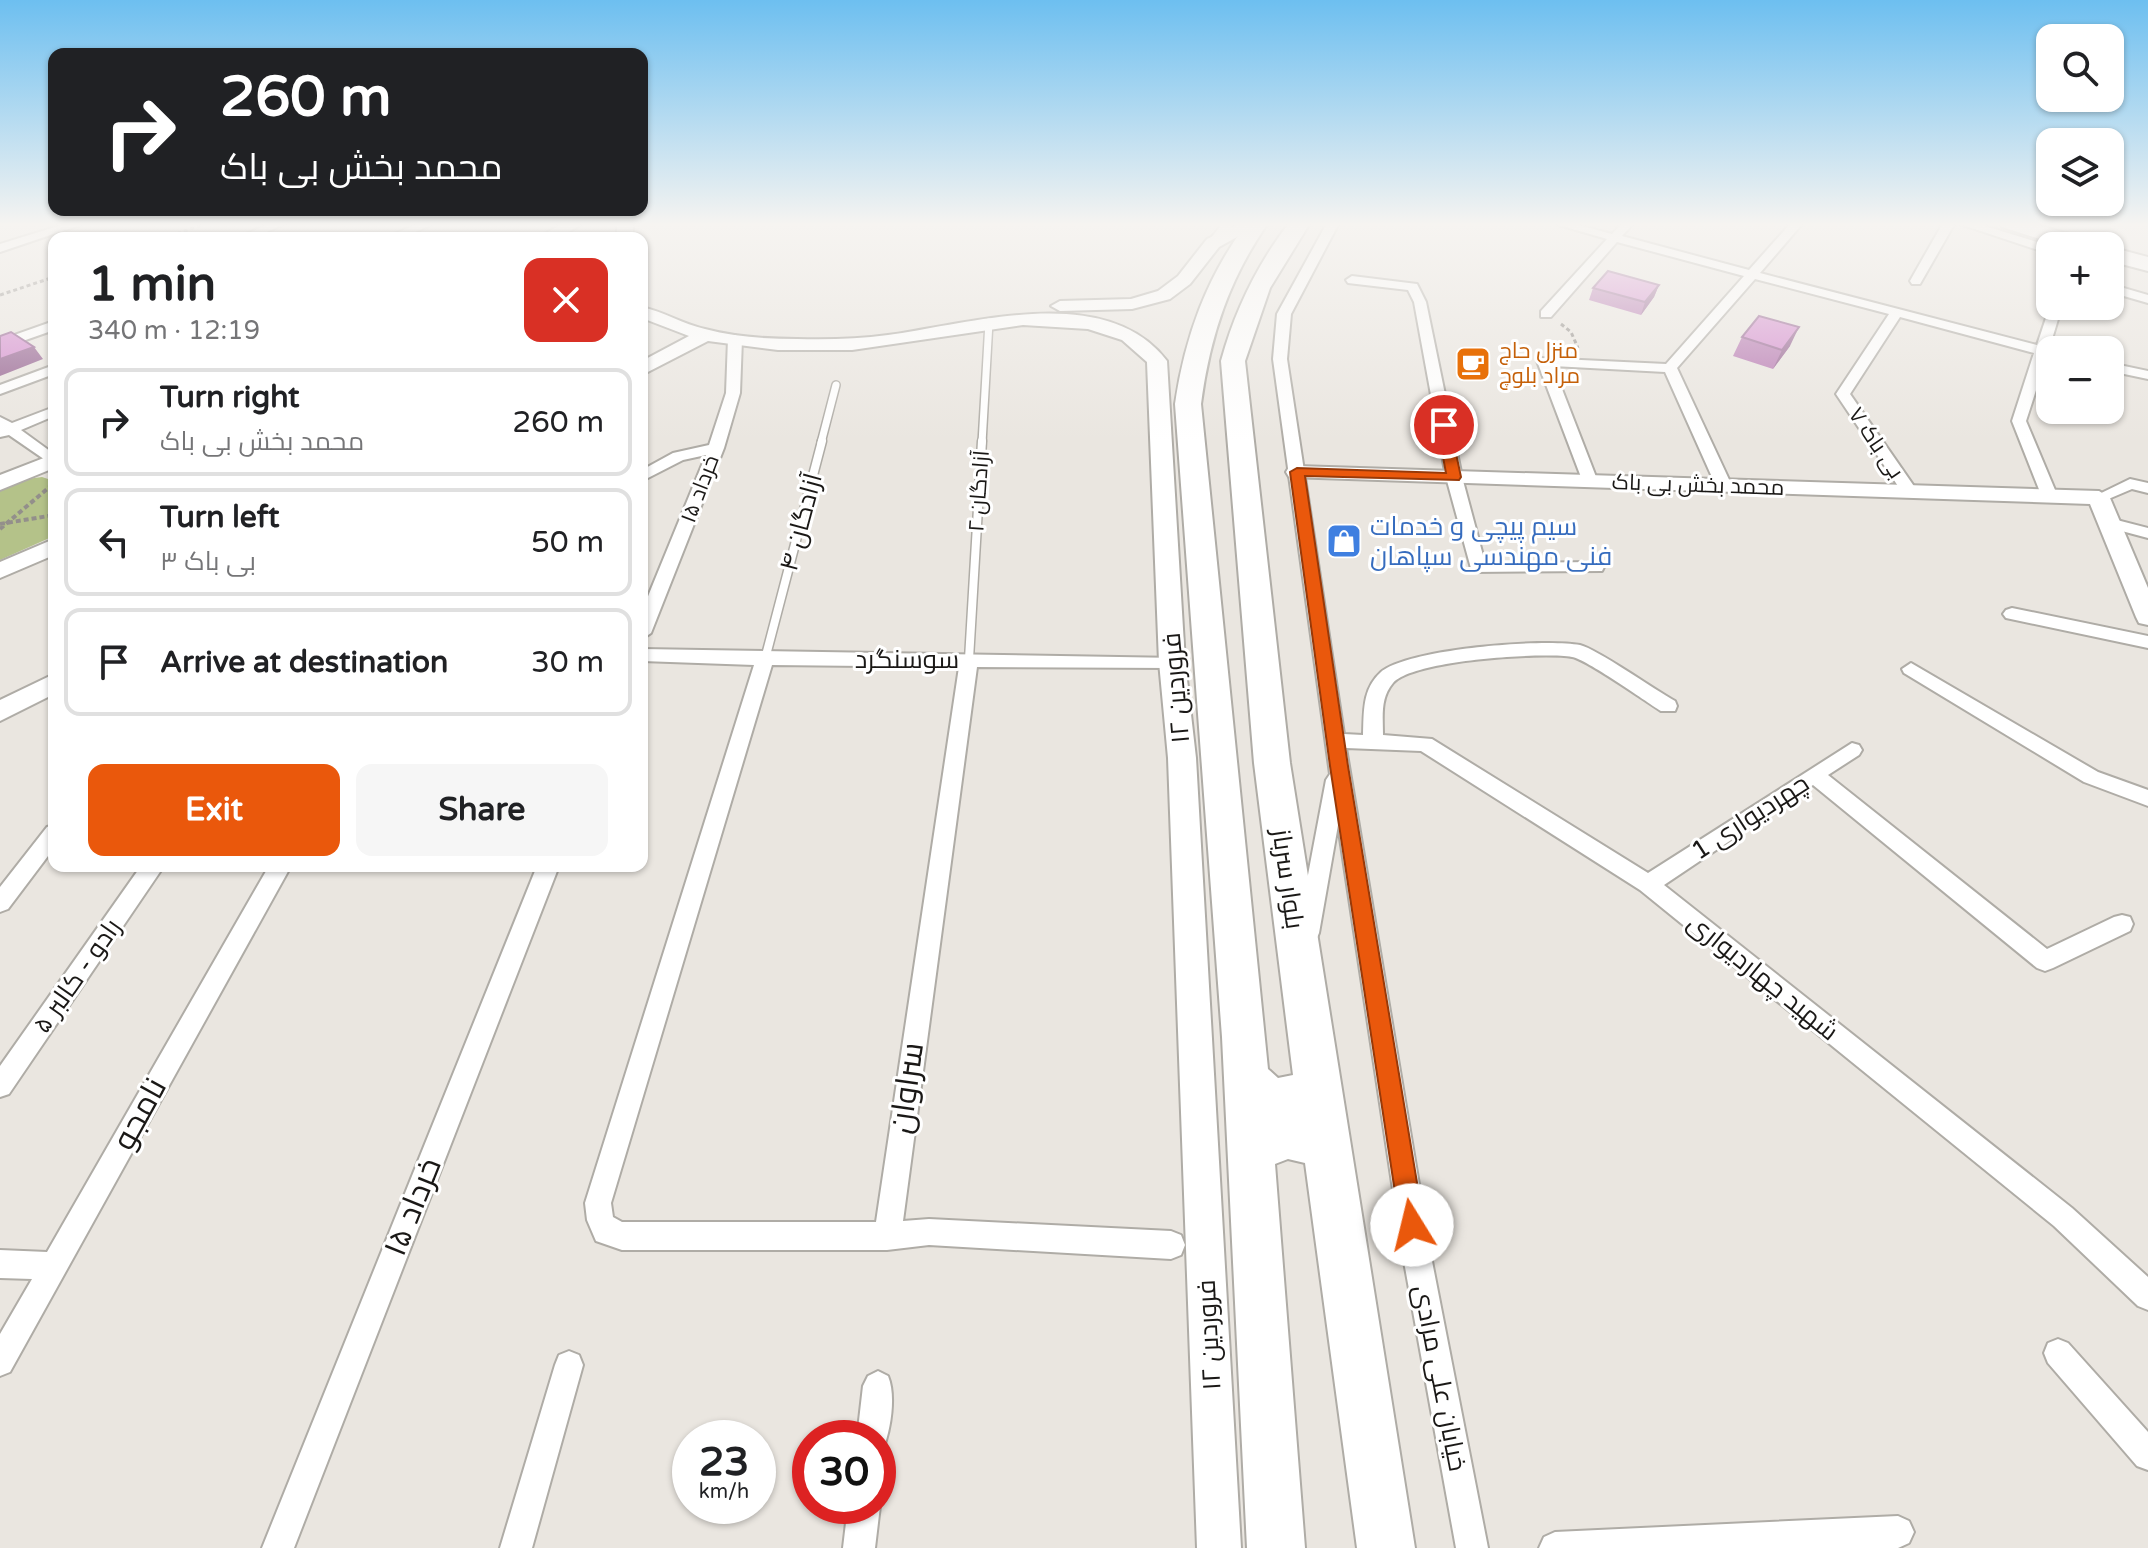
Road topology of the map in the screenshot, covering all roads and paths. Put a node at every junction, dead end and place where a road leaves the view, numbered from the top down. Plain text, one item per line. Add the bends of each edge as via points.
1 (1160, 295) edge
2 (1215, 295) edge
3 (1254, 295) edge
4 (1294, 295) edge
5 (1417, 295) edge
6 (1564, 295) edge
7 (1736, 295) edge
8 (1830, 295) edge
9 (648, 298) edge
10 (1896, 313) junction
11 (648, 314) edge
12 (1546, 314) joint
13 (989, 322) junction
14 (48, 327) edge
15 (741, 334) junction
16 (705, 335) junction
17 (0, 345) edge
18 (2036, 349) edge
19 (1584, 363) junction
20 (648, 366) edge
21 (1670, 368) junction
22 (2124, 370) edge
23 (48, 371) edge
24 (2148, 375) edge
25 (2036, 378) edge
26 (836, 385) dead end
27 (0, 390) edge
28 (48, 413) edge
29 (3, 428) edge
30 (716, 448) junction
31 (48, 456) edge
32 (48, 463) edge
33 (1297, 472) junction
34 (648, 473) edge
35 (1454, 477) junction
36 (1590, 482) junction
37 (0, 483) edge
38 (1724, 486) junction
39 (48, 488) edge
40 (2148, 488) edge
41 (1910, 492) junction
42 (2050, 497) junction
43 (2099, 498) junction
44 (48, 516) edge
45 (7, 523) junction
46 (2109, 523) junction
47 (0, 527) edge
48 (2148, 533) edge
49 (48, 549) edge
50 (1596, 567) dead end
51 (0, 571) edge
52 (2012, 614) dead end
53 (2148, 617) edge
54 (648, 618) edge
55 (2148, 642) edge
56 (648, 655) edge
57 (765, 659) junction
58 (969, 659) junction
59 (1172, 662) junction
60 (1911, 669) dead end
61 (48, 686) edge
62 (1668, 706) dead end
63 (0, 712) edge
64 (1336, 741) junction
65 (1373, 742) junction
66 (1852, 750) dead end
67 (1182, 758) junction
68 (1339, 766) junction
69 (1814, 775) junction
70 (2148, 798) edge
71 (1225, 813) junction
72 (48, 841) edge
73 (149, 872) edge
74 (277, 872) edge
75 (546, 872) edge
76 (1648, 884) junction
77 (0, 903) edge
78 (2122, 924) dead end
79 (1301, 977) junction
80 (1247, 1077) junction
81 (1316, 1082) junction
82 (0, 1086) edge
83 (1326, 1150) junction
84 (1251, 1155) junction
85 (887, 1236) junction
86 (1171, 1245) dead end
87 (0, 1264) edge
88 (54, 1266) junction
89 (2148, 1296) edge
90 (2058, 1353) dead end
91 (0, 1362) edge
92 (569, 1365) dead end
93 (878, 1386) dead end
94 (874, 1420) edge
95 (2148, 1455) edge
96 (862, 1524) edge
97 (1898, 1532) dead end
98 (278, 1548) edge
99 (516, 1548) edge
100 (859, 1548) edge
101 (1219, 1548) edge
102 (1276, 1548) edge
103 (1386, 1548) edge
104 (1472, 1548) edge
105 (1555, 1548) edge

1 - 15 street, ۱۲ فروردین via 1148,301 1019,309 857,334
2 - 71 highway, بلوار سرباز via 1194,351 1188,404
3 - 79 highway, بلوار سرباز via 1233,361 1272,763
4 - 33 street, خیابان علی مرادی via 1284,314 1280,359
5 - 35 street
6 - 12 street
7 - 21 street
8 - 10 street
9 - 15 street, ۱۲ فروردین
10 - 18 street
10 - 41 street, بی باک ۷ via 1843,394
11 - 16 street, ۱۲ فروردین
12 - 19 path via 1571,332
13 - 15 street, ۱۲ فروردین via 854,344 798,345
13 - 58 lane, آزادگان ۲
13 - 59 street, ۱۲ فروردین via 1037,318 1091,323 1127,335 1157,361
14 - 17 street
15 - 16 street, ۱۲ فروردین
15 - 30 street, ۱۵ خرداد via 733,393
16 - 20 street
19 - 21 street
19 - 36 street via 1544,361
21 - 38 street
22 - 24 street
23 - 27 street
25 - 42 street via 2019,421
26 - 57 lane, آزادگان ۴
28 - 29 street
29 - 31 street
30 - 34 street via 678,456
30 - 54 street, ۱۵ خرداد
32 - 37 street
33 - 35 street, محمد بخش بی باک
33 - 64 street, خیابان علی مرادی
35 - 36 street, محمد بخش بی باک
35 - 50 street via 1478,568
36 - 38 street, محمد بخش بی باک
38 - 41 street, محمد بخش بی باک
39 - 45 path
40 - 43 street via 2130,484
41 - 42 street, محمد بخش بی باک
42 - 43 street, محمد بخش بی باک
43 - 46 street
44 - 45 path
45 - 47 path
46 - 48 street
46 - 53 street
49 - 51 street
52 - 55 street
56 - 57 street, سوسنگرد
57 - 58 street, سوسنگرد
57 - 85 street via 598,1203 600,1220 606,1231 622,1236
58 - 59 street, سوسنگرد
58 - 85 street, سراوان
59 - 67 street, ۱۲ فروردین
60 - 70 street via 2091,777
61 - 63 street
62 - 65 street via 1578,651 1478,652 1388,676 1374,697
64 - 65 street, شهید چهاردیواری
64 - 68 street, خیابان علی مرادی
65 - 76 street, شهید چهاردیواری via 1425,744
66 - 69 street, چهردیواری 1
67 - 71 street
67 - 101 street, ۱۲ فروردین
68 - 79 street
68 - 104 street, خیابان علی مرادی via 1417,1256
69 - 76 street, چهردیواری 1
69 - 78 street via 2045,961
71 - 80 highway, بلوار سرباز
72 - 77 street
73 - 82 street, رادو - کالبر ۵
74 - 88 street, نامجو
75 - 98 street, ۱۵ خرداد
76 - 89 street, شهید چهاردیواری via 2063,1217
79 - 81 highway, بلوار سرباز
80 - 81 highway via 1264,1095 1288,1100
80 - 84 highway, بلوار سرباز
81 - 83 highway, بلوار سرباز
83 - 84 highway via 1286,1136 1261,1145
83 - 103 highway, بلوار سرباز
84 - 102 highway, بلوار سرباز
85 - 86 street via 929,1232
87 - 88 street
88 - 91 street, نامجو
90 - 95 street
92 - 99 street
93 - 94 street
96 - 100 street
97 - 105 street

